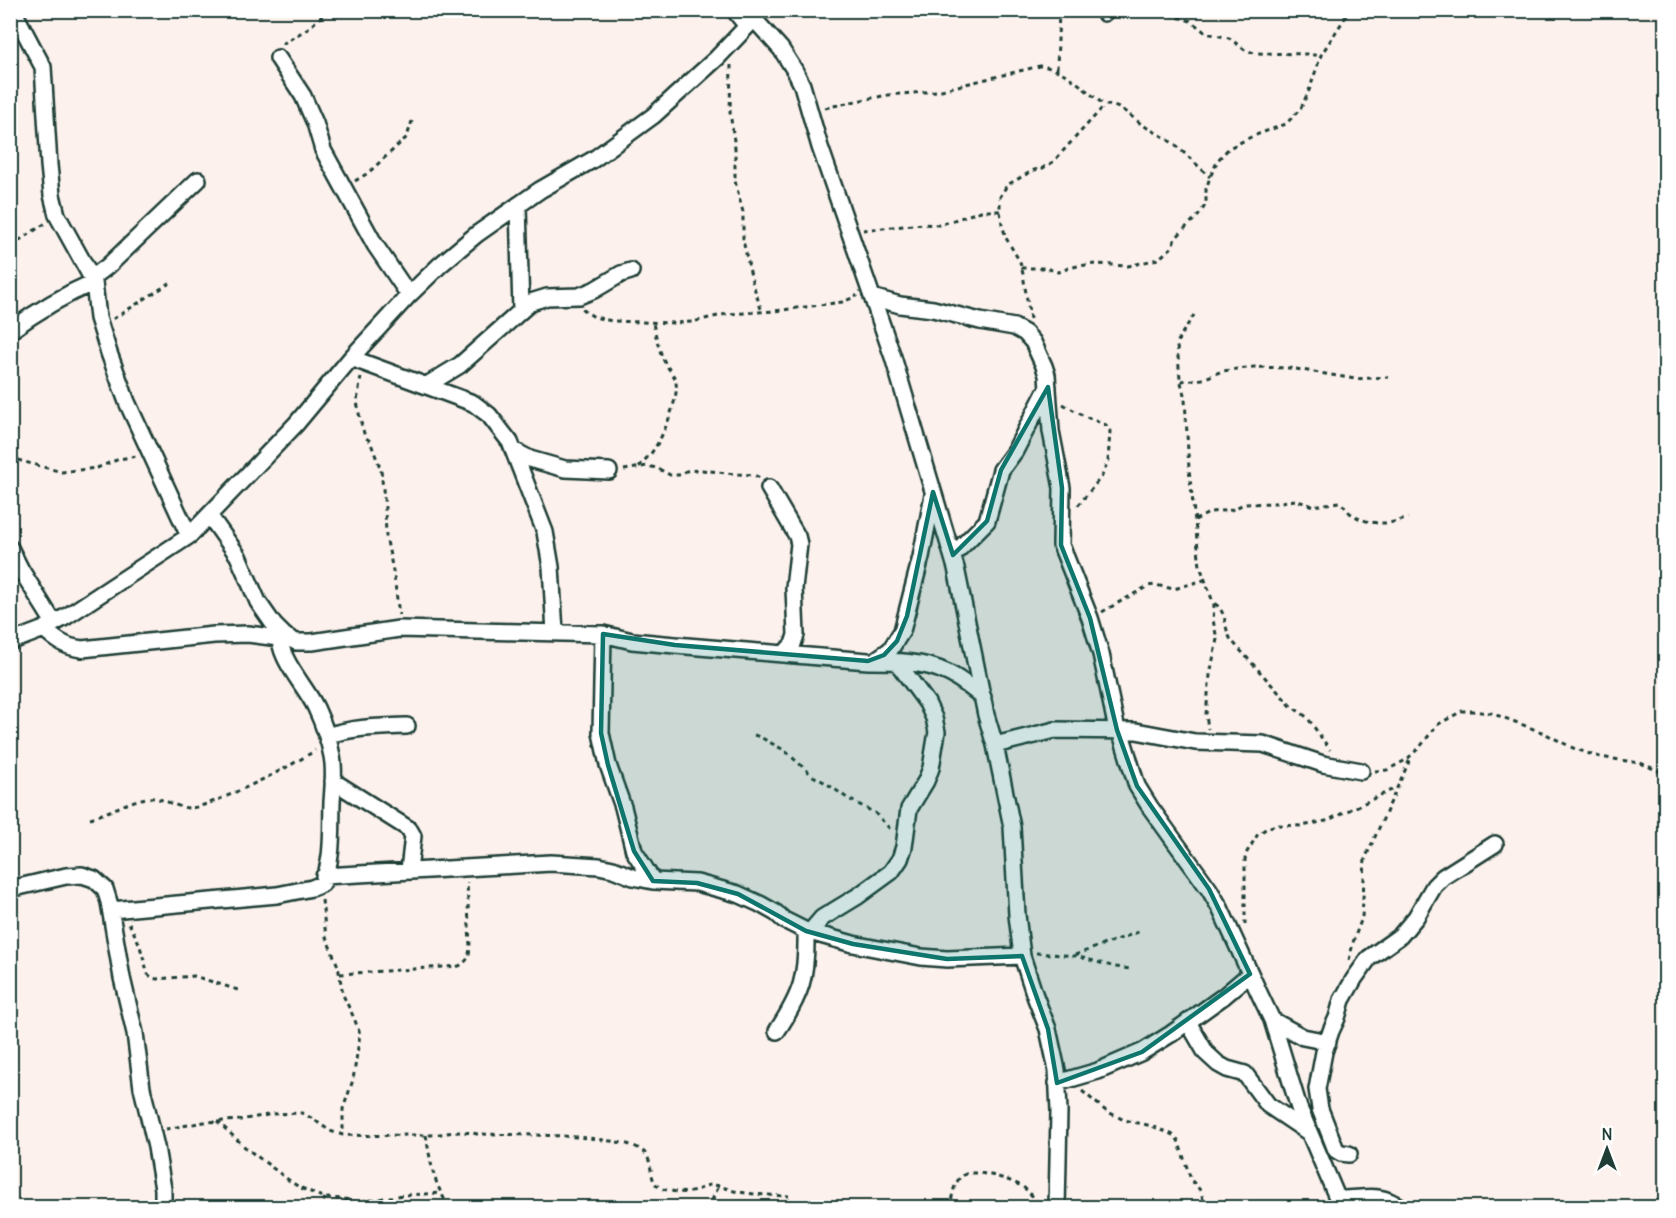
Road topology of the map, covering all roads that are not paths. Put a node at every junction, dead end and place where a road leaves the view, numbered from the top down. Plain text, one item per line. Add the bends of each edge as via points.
1 (13, 10) edge
2 (734, 10) edge
3 (753, 19) edge
4 (278, 58) road end
5 (198, 180) dead end
6 (518, 205) junction
7 (631, 271) dead end
8 (93, 280) junction
9 (870, 290) junction
10 (409, 295) junction
11 (521, 310) junction
12 (10, 331) edge
13 (357, 361) junction
14 (427, 385) junction
15 (1049, 392) junction
16 (513, 450) junction
17 (609, 471) road end
18 (769, 488) road end
19 (933, 492) junction
20 (209, 515) junction
21 (189, 536) junction
22 (10, 548) edge
23 (952, 555) junction
24 (49, 626) junction
25 (555, 632) junction
26 (279, 634) junction
27 (603, 634) junction
28 (10, 642) edge
29 (784, 654) junction
30 (874, 661) junction
31 (897, 662) junction
32 (983, 697) junction
33 (407, 726) dead end
34 (1118, 730) junction
35 (327, 737) junction
36 (995, 745) junction
37 (1361, 771) road end
38 (333, 781) junction
39 (1495, 844) dead end
40 (409, 870) junction
41 (323, 880) junction
42 (653, 881) junction
43 (10, 889) edge
44 (115, 910) junction
45 (808, 932) junction
46 (1022, 954) junction
47 (1250, 974) junction
48 (1272, 1020) junction
49 (1188, 1022) junction
50 (777, 1031) dead end
51 (1328, 1042) junction
52 (1064, 1081) junction
53 (1310, 1133) junction
54 (1349, 1154) dead end
55 (162, 1208) edge
56 (1057, 1208) edge
57 (1401, 1208) edge

1 - 8 street via 43,67 51,185 57,215
2 - 3 street
3 - 6 street via 653,116 594,159
3 - 9 street via 781,49 802,85
4 - 10 street via 303,96 323,150 343,188
5 - 8 street
6 - 10 street via 477,234
6 - 11 street
7 - 11 street via 579,296 547,297
8 - 12 street
8 - 21 street via 101,327 127,402
9 - 15 street via 900,305 1014,327 1025,333 1044,366
9 - 19 street
10 - 13 street
11 - 14 street via 460,366
13 - 14 street
13 - 20 street
14 - 16 street via 473,403 489,415
15 - 23 street via 1001,470 987,521
15 - 34 street via 1051,431 1062,488 1061,545 1090,618
16 - 17 street via 565,469
16 - 25 street via 544,532 551,567
18 - 29 street via 799,544 794,588 796,635
19 - 23 street
19 - 30 street via 902,631 891,650
20 - 21 street
20 - 26 street via 238,556 258,602
21 - 24 street
22 - 24 street
23 - 32 street
24 - 26 street via 58,642 82,649 214,635
24 - 28 street
25 - 26 street via 399,629 312,642 296,642
25 - 27 street
26 - 35 street via 287,662 316,707
27 - 29 street via 675,645
27 - 42 street via 602,733 608,765 634,851
29 - 30 street
30 - 31 street
31 - 32 street via 948,673
31 - 45 street via 934,718 937,732 931,768 909,809 905,842 891,872 822,918
32 - 36 street
33 - 35 street via 357,729
34 - 36 street via 1054,730
34 - 37 street via 1195,742 1263,744 1323,764
34 - 47 street via 1137,786 1209,889
35 - 38 street
36 - 46 street via 1012,827
38 - 40 street via 409,829 413,836
38 - 41 street via 330,847
39 - 51 street via 1443,877 1400,936 1369,958 1342,1000
40 - 41 street
40 - 42 street via 579,864
41 - 44 street via 312,888 277,894
42 - 45 street via 697,884 738,894
43 - 44 street via 82,875 105,889
44 - 55 street via 122,978 163,1189
45 - 46 street via 921,957
45 - 50 street via 798,996
46 - 52 street via 1048,1029 1057,1070
47 - 48 street
47 - 49 street
48 - 51 street via 1303,1037
48 - 53 street
49 - 52 street via 1142,1052
49 - 53 street via 1206,1053 1218,1064 1245,1074 1268,1105
51 - 54 street via 1317,1098 1336,1150
52 - 56 street via 1059,1111
53 - 57 street via 1336,1195 1341,1199 1378,1196

